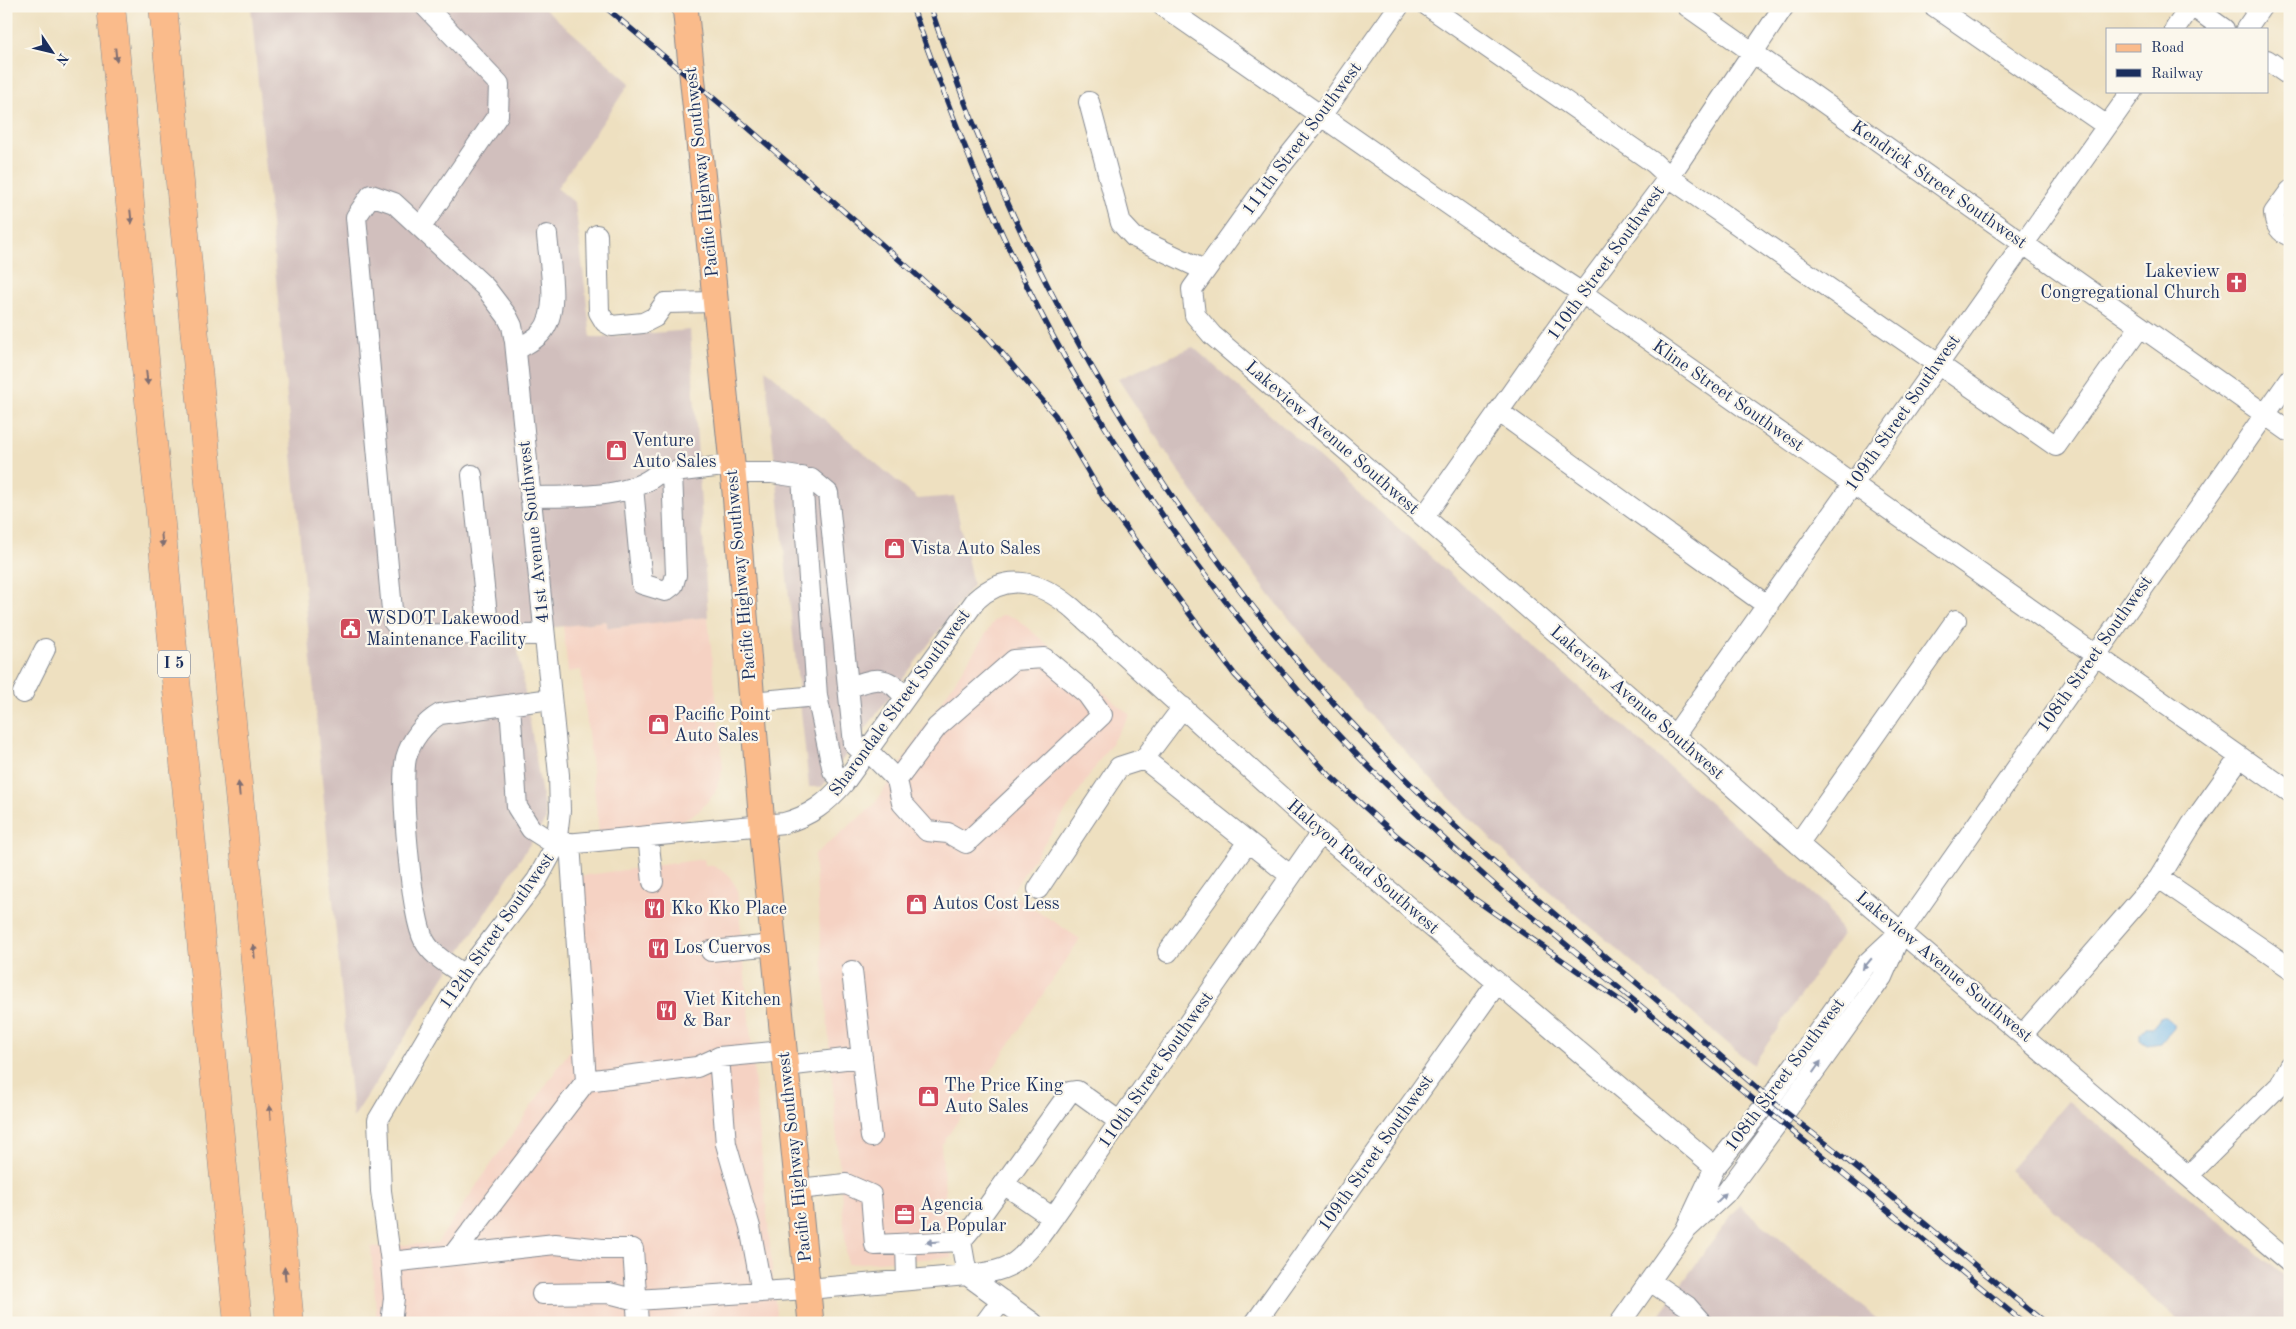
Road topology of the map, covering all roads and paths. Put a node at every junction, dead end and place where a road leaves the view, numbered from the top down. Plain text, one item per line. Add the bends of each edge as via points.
1 (111, 6) edge
2 (163, 6) edge
3 (425, 6) edge
4 (685, 6) edge
5 (1163, 6) edge
6 (1399, 6) edge
7 (1428, 6) edge
8 (1687, 6) edge
9 (1784, 6) edge
10 (1934, 6) edge
11 (2192, 6) edge
12 (2262, 6) edge
13 (2176, 28) edge
14 (2223, 28) edge
15 (2247, 28) edge
16 (1752, 52) junction
17 (2268, 61) edge
18 (2290, 76) edge
19 (2131, 92) edge
20 (1089, 102) dead end
21 (1321, 116) junction
22 (2108, 126) junction
23 (1669, 177) junction
24 (2290, 191) edge
25 (421, 227) junction
26 (547, 235) dead end
27 (597, 235) dead end
28 (2290, 236) edge
29 (2022, 244) junction
30 (1204, 270) junction
31 (1582, 293) junction
32 (715, 302) junction
33 (2140, 327) junction
34 (516, 350) junction
35 (1938, 364) junction
36 (2290, 379) edge
37 (1498, 411) junction
38 (2264, 415) junction
39 (2290, 432) edge
40 (733, 469) junction
41 (672, 472) junction
42 (472, 475) dead end
43 (802, 477) junction
44 (1854, 485) junction
45 (633, 487) junction
46 (530, 497) junction
47 (1424, 517) junction
48 (1007, 584) joint
49 (1768, 606) junction
50 (1956, 620) dead end
51 (489, 634) junction
52 (544, 635) junction
53 (45, 649) dead end
54 (2095, 654) junction
55 (848, 688) junction
56 (23, 693) dead end
57 (817, 696) junction
58 (905, 698) junction
59 (551, 699) junction
60 (752, 702) junction
61 (510, 705) junction
62 (1183, 707) junction
63 (1675, 735) junction
64 (867, 752) junction
65 (2240, 757) junction
66 (1144, 759) junction
67 (898, 780) junction
68 (844, 783) junction
69 (2290, 792) edge
70 (762, 825) junction
71 (1321, 833) junction
72 (648, 836) junction
73 (1248, 842) junction
74 (563, 844) junction
75 (1798, 844) junction
76 (1291, 876) junction
77 (2159, 878) junction
78 (653, 882) dead end
79 (1038, 889) dead end
80 (1902, 931) junction
81 (774, 945) junction
82 (711, 951) dead end
83 (1168, 952) dead end
84 (2290, 968) edge
85 (852, 971) dead end
86 (464, 975) junction
87 (1497, 982) junction
88 (2023, 1034) junction
89 (720, 1057) junction
90 (785, 1058) junction
91 (862, 1058) junction
92 (2290, 1066) edge
93 (586, 1081) junction
94 (1120, 1122) junction
95 (870, 1137) dead end
96 (1715, 1167) junction
97 (2188, 1176) junction
98 (1004, 1184) junction
99 (798, 1189) junction
100 (1052, 1218) junction
101 (1685, 1231) junction
102 (961, 1241) junction
103 (906, 1244) junction
104 (453, 1255) junction
105 (391, 1262) junction
106 (2290, 1263) edge
107 (966, 1275) junction
108 (907, 1280) junction
109 (1650, 1281) junction
110 (808, 1289) junction
111 (762, 1292) junction
112 (542, 1294) dead end
113 (636, 1300) junction
114 (1002, 1300) junction
115 (238, 1323) edge
116 (290, 1323) edge
117 (391, 1323) edge
118 (638, 1323) edge
119 (811, 1323) edge
120 (985, 1323) edge
121 (1033, 1323) edge
122 (1255, 1323) edge
123 (1620, 1323) edge
124 (1702, 1323) edge

1 -> 115 highway, I 5
116 -> 2 highway
3 - 25 street via 499,84 498,115
4 - 32 main road, Pacific Highway Southwest
5 - 21 street, Kline Street Southwest
6 - 21 street, 111th Street Southwest
7 - 23 street via 1654,162
8 - 16 street, Kendrick Street Southwest
9 - 16 street, 110th Street Southwest
10 - 22 street
11 - 13 street
11 - 14 street
12 - 15 street
16 - 23 street, 110th Street Southwest
16 - 29 street, Kendrick Street Southwest
17 - 18 street
19 - 22 street, 109th Street Southwest
20 - 30 street via 1121,223 1134,236
21 - 30 street, 111th Street Southwest
21 - 31 street, Kline Street Southwest via 1480,227
22 - 29 street, 109th Street Southwest
23 - 31 street, 110th Street Southwest
23 - 35 street
24 - 28 street via 2274,213 2275,224
25 - 34 street, 41st Avenue Southwest via 498,301 512,326
25 - 51 street, 41st Avenue Southwest via 394,202 370,196 356,216 393,621 401,631 414,634
26 - 34 street via 553,307 541,334
27 - 32 street via 599,312 612,326 643,324 665,303
29 - 33 street, Kendrick Street Southwest
29 - 35 street, 109th Street Southwest
30 - 47 street, Lakeview Avenue Southwest via 1192,290 1195,315 1202,325
31 - 37 street, 110th Street Southwest
31 - 44 street, Kline Street Southwest
32 - 40 main road, Pacific Highway Southwest
33 - 35 street via 2056,446
33 - 38 street, Kendrick Street Southwest
34 - 46 street, 41st Avenue Southwest
35 - 44 street, 109th Street Southwest
36 - 38 street, 108th Street Southwest
37 - 47 street, 110th Street Southwest
37 - 49 street
38 - 39 street, Kendrick Street Southwest
38 - 54 street, 108th Street Southwest
40 - 41 street
40 - 43 street
40 - 60 main road, Pacific Highway Southwest
41 - 45 street via 657,474 650,481
41 - 45 street via 676,575 673,585 664,591 642,584
42 - 51 street
43 - 55 street via 811,479 828,492
43 - 57 street
44 - 49 street, 109th Street Southwest
44 - 54 street, Kline Street Southwest
45 - 46 street via 594,495
46 - 52 street, 41st Avenue Southwest
47 - 63 street, Lakeview Avenue Southwest
48 - 58 street, Sharondale Street Southwest via 976,600
48 - 62 street, Halcyon Road Southwest via 1032,583 1060,598
49 - 63 street, 109th Street Southwest
50 - 75 street
51 - 52 street
52 - 59 street, 41st Avenue Southwest
53 - 56 street
54 - 65 street, Kline Street Southwest
54 - 80 street, 108th Street Southwest
55 - 58 street via 874,678 896,686
55 - 64 street via 854,744
57 - 60 street
57 - 68 street via 833,771
58 - 64 street, Sharondale Street Southwest
59 - 61 street
59 - 74 street, 41st Avenue Southwest
60 - 70 main road, Pacific Highway Southwest
61 - 74 street via 517,807 531,829
61 - 86 street via 440,714 418,733 406,759 405,810 416,917 424,941 434,954
62 - 66 street
62 - 71 street, Halcyon Road Southwest
63 - 75 street, Lakeview Avenue Southwest
64 - 67 street
64 - 68 street, Sharondale Street Southwest
65 - 69 street, Kline Street Southwest
65 - 77 street via 2192,824
66 - 73 street
66 - 79 street via 1119,767
67 - 67 street via 902,803 927,830 948,834 966,843 1102,715 1087,694 1044,658 1014,660 937,727
68 - 70 street, Sharondale Street Southwest via 811,813 784,823
70 - 72 street, 112th Street Southwest
70 - 81 main road, Pacific Highway Southwest
71 - 76 street, 110th Street Southwest
71 - 87 street, Halcyon Road Southwest
72 - 74 street, 112th Street Southwest
72 - 78 street
73 - 76 street
73 - 83 street
74 - 86 street, 112th Street Southwest
74 - 93 street
75 - 80 street, Lakeview Avenue Southwest
76 - 94 street, 110th Street Southwest
77 - 84 street
77 - 88 street
80 - 88 street, Lakeview Avenue Southwest
80 -> 96 street, 108th Street Southwest via 1868,962 1770,1099
101 -> 80 street, 108th Street Southwest via 1725,1194 1779,1122 1882,977
81 - 82 street
81 - 90 main road, Pacific Highway Southwest
85 - 91 street
86 - 105 street, 112th Street Southwest via 378,1120 381,1191
87 - 96 street, Halcyon Road Southwest
87 - 122 street, 109th Street Southwest
88 - 97 street, Lakeview Avenue Southwest
89 - 90 street
89 - 93 street via 697,1068
89 - 111 street via 726,1144 750,1227
90 - 91 street
90 - 99 main road, Pacific Highway Southwest
91 - 95 street
92 - 97 street via 2280,1085
93 - 104 street
94 - 98 street via 1077,1090 1070,1092
94 - 100 street, 110th Street Southwest
96 - 101 street, 108th Street Southwest
97 - 106 street, Lakeview Avenue Southwest
98 - 100 street
98 - 102 street
99 - 103 street via 846,1184 871,1195 875,1246
99 - 110 main road, Pacific Highway Southwest
100 - 107 street, 110th Street Southwest via 1032,1246 1013,1263 997,1270
101 - 109 street, 108th Street Southwest
102 -> 103 street
102 - 107 street
103 - 108 street
104 - 105 street
104 - 113 street via 555,1244 633,1249
105 - 117 street via 394,1298
107 - 108 street, 110th Street Southwest
107 - 114 street
108 - 110 street, 110th Street Southwest
109 - 123 street, 108th Street Southwest
109 - 124 street via 1687,1306
110 - 111 street, 110th Street Southwest
110 - 119 main road, Pacific Highway Southwest
111 - 113 street, 110th Street Southwest
112 - 113 street, 110th Street Southwest via 608,1292
113 - 118 street
114 - 120 street
114 - 121 street

